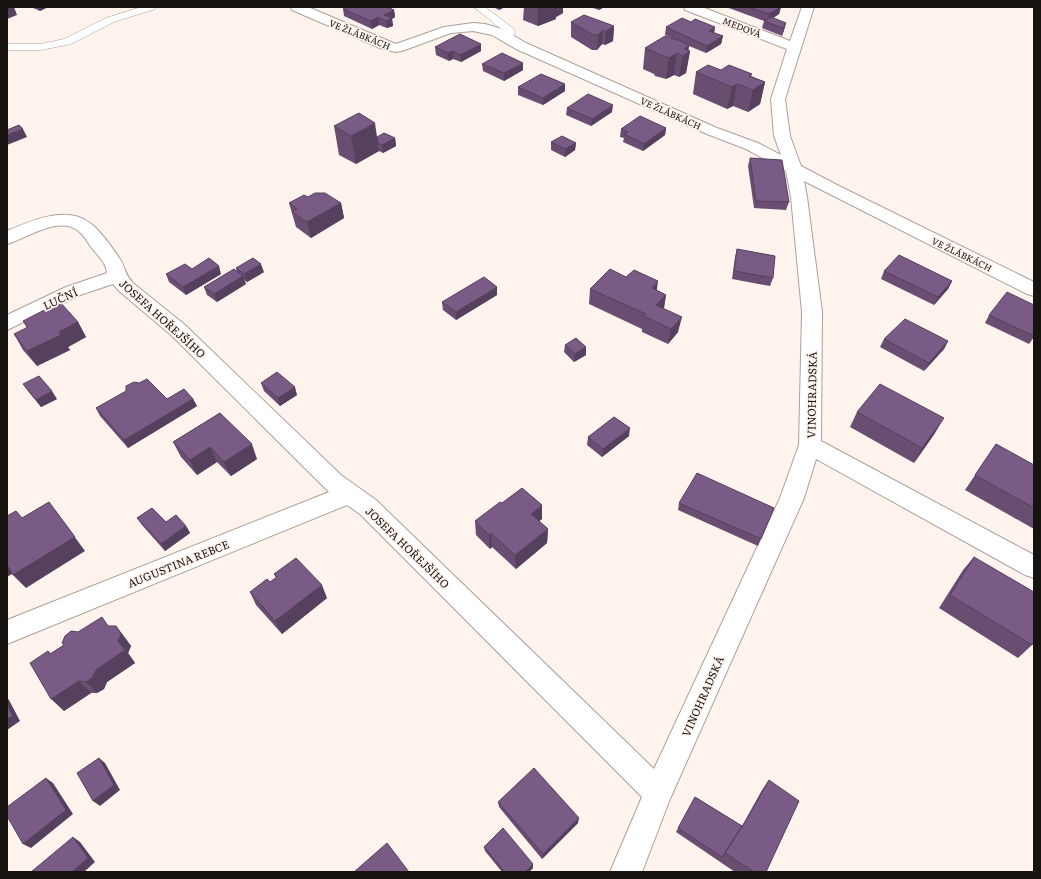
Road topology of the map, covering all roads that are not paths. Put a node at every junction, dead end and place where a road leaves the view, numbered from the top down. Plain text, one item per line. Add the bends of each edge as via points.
1 (151, 7) edge
2 (297, 7) edge
3 (479, 7) edge
4 (690, 7) edge
5 (808, 7) edge
6 (509, 39) junction
7 (7, 47) edge
8 (794, 47) junction
9 (793, 167) junction
10 (7, 238) edge
11 (116, 276) junction
12 (1034, 290) edge
13 (7, 323) edge
14 (810, 445) junction
15 (349, 494) junction
16 (1034, 566) edge
17 (7, 632) edge
18 (658, 793) junction
19 (626, 872) edge

1 - 7 lane via 110,20 67,42 41,47
2 - 6 street, VE ŽLÁBKÁCH via 395,48 462,26 485,28
3 - 6 lane via 510,31
4 - 8 street, MEDOVÁ
5 - 8 street, VINOHRADSKÁ
6 - 9 street, VE ŽLÁBKÁCH via 712,131 752,146
8 - 9 street, VINOHRADSKÁ via 778,99 782,136
9 - 12 street, VE ŽLÁBKÁCH via 833,190
9 - 14 street, VINOHRADSKÁ via 799,197 812,312
10 - 11 street via 55,221 71,221 83,226 116,266
11 - 13 street, LUČNÍ via 73,291
11 - 15 street, JOSEFA HOŘEJŠÍHO via 178,330 333,482
14 - 16 street
14 - 18 street, VINOHRADSKÁ via 792,498
15 - 17 street, AUGUSTINA REBCE
15 - 18 street, JOSEFA HOŘEJŠÍHO via 368,507
18 - 19 street, VINOHRADSKÁ

